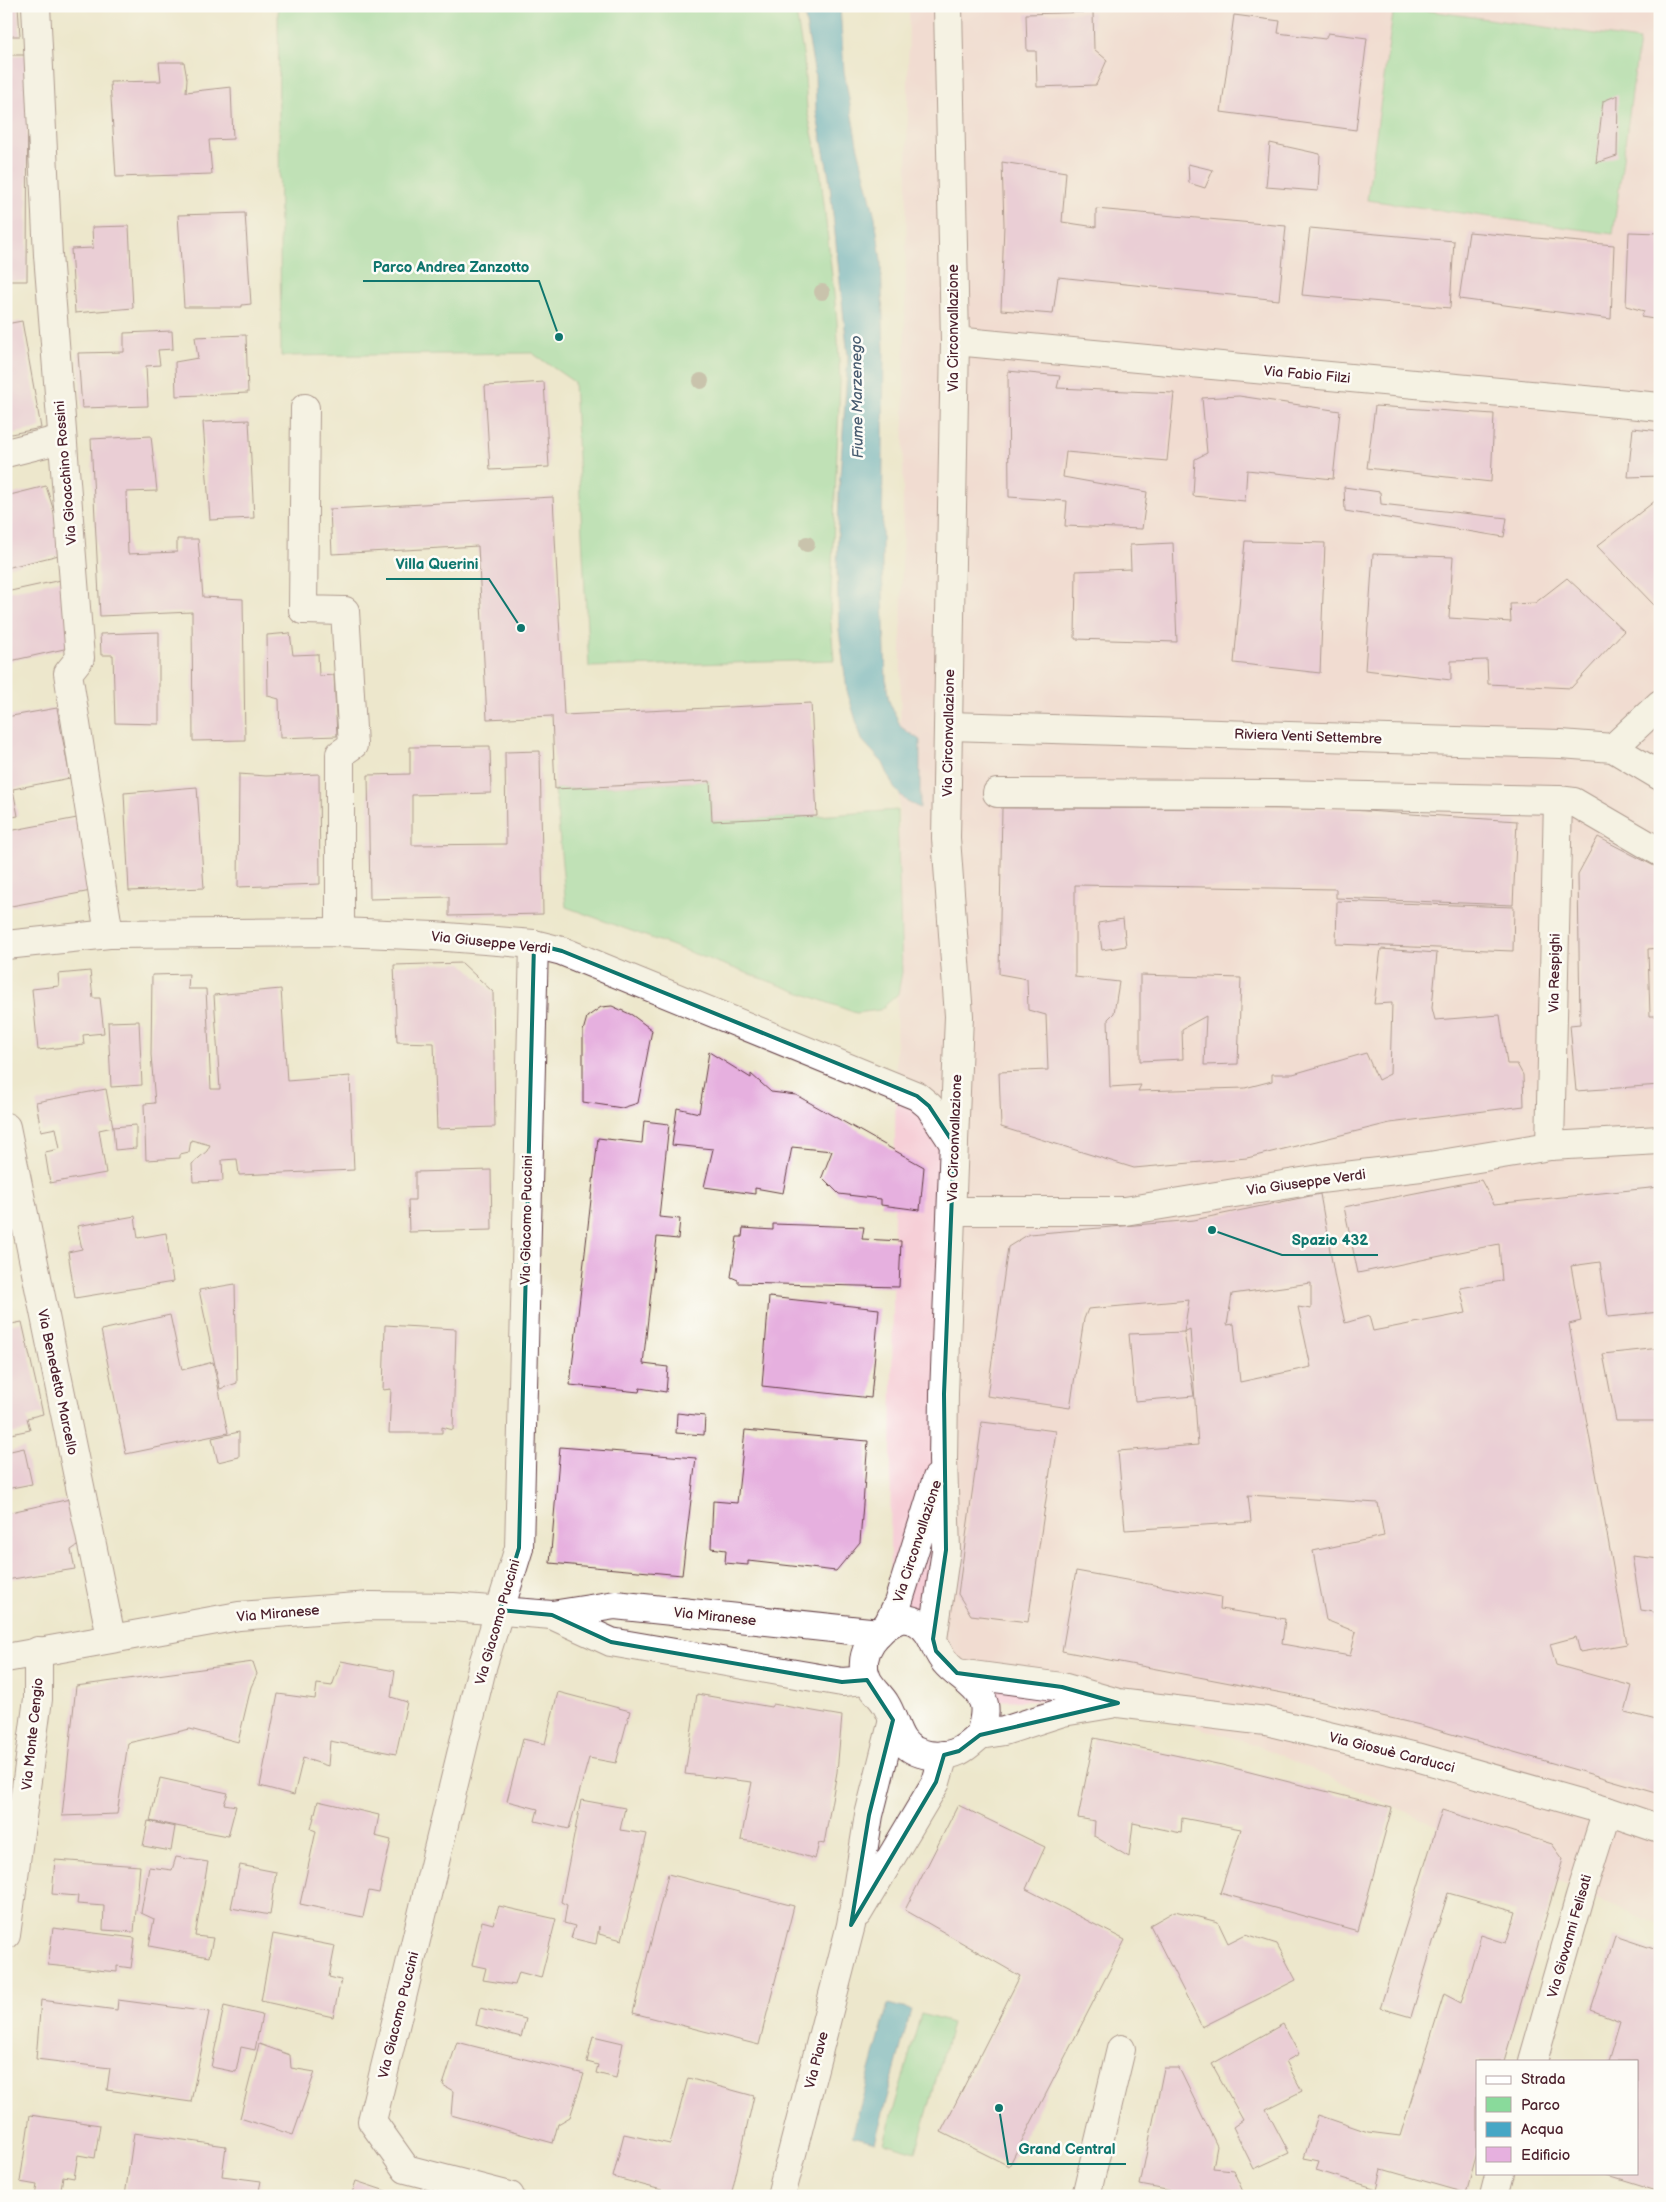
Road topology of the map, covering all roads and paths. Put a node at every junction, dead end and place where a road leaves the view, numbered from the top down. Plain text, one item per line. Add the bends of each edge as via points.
1 (36, 6) edge
2 (948, 6) edge
3 (955, 341) junction
4 (1660, 407) edge
5 (305, 408) dead end
6 (62, 439) junction
7 (6, 453) edge
8 (1660, 704) edge
9 (948, 726) junction
10 (1613, 748) junction
11 (1660, 776) edge
12 (997, 793) dead end
13 (1558, 800) junction
14 (1660, 852) edge
15 (340, 932) junction
16 (109, 934) junction
17 (534, 944) junction
18 (6, 945) edge
19 (6, 1127) edge
20 (1660, 1140) edge
21 (954, 1144) junction
22 (1550, 1146) junction
23 (952, 1211) junction
24 (943, 1460) junction
25 (500, 1610) junction
26 (552, 1615) junction
27 (884, 1628) junction
28 (111, 1637) junction
29 (933, 1639) junction
30 (38, 1651) junction
31 (6, 1658) edge
32 (957, 1674) junction
33 (867, 1680) junction
34 (1118, 1703) junction
35 (892, 1720) junction
36 (980, 1735) junction
37 (944, 1755) junction
38 (1607, 1811) junction
39 (1660, 1829) edge
40 (851, 1925) junction
41 (6, 1935) edge
42 (1121, 2049) dead end
43 (1532, 2060) edge
44 (1500, 2174) edge
45 (510, 2196) edge
46 (781, 2196) edge
47 (1086, 2196) edge
48 (1494, 2196) edge

1 - 6 street, Via Gioacchino Rossini via 48,255
2 - 3 street, Via Circonvallazione
3 - 4 street, Via Fabio Filzi
3 - 9 street, Via Circonvallazione
5 - 15 street via 303,610 345,611 354,745 340,754
6 - 7 street
6 - 16 street, Via Gioacchino Rossini via 80,658 68,674
8 - 10 street
9 - 10 street, Riviera Venti Settembre
9 - 21 street, Via Circonvallazione via 946,838 959,1016
10 - 11 street, Riviera Venti Settembre
12 - 13 street
13 - 14 street via 1574,802
13 - 22 street, Via Respighi
15 - 16 street, Via Giuseppe Verdi
15 - 17 street, Via Giuseppe Verdi
16 - 18 street, Via Giuseppe Verdi
17 - 21 street, Via Giuseppe Verdi via 562,950 917,1096 929,1106
17 - 25 street, Via Giacomo Puccini via 519,1548
19 - 28 street, Via Benedetto Marcello
20 - 22 street, Via Giuseppe Verdi
21 - 23 street, Via Circonvallazione
22 - 23 street, Via Giuseppe Verdi via 1125,1211
23 - 24 street, Via Circonvallazione
24 - 27 street, Via Circonvallazione via 898,1603
24 - 29 street, Via Circonvallazione via 946,1550
25 - 26 street, Via Miranese
25 - 28 street, Via Miranese via 437,1606 303,1610 239,1616
25 - 45 street, Via Giacomo Puccini via 483,1664 372,2121 406,2169
26 - 27 street, Via Miranese via 615,1605
26 - 33 street, Via Miranese via 611,1642 842,1682
27 - 29 street, Via Miranese via 902,1618 917,1622
27 - 33 street, Via Circonvallazione via 865,1650 863,1665
28 - 30 street, Via Miranese
29 - 32 street, Via Miranese via 936,1651
30 - 31 street, Via Miranese
30 - 41 street, Via Monte Cengio via 38,1699
32 - 34 street, Via Giosuè Carducci via 1062,1687
32 - 36 street, Via Miranese via 983,1700 985,1711
33 - 35 street via 886,1704
34 - 36 street, Via Giosuè Carducci via 1064,1712
34 - 38 street, Via Giosuè Carducci via 1266,1721 1417,1756
35 - 37 street via 912,1750
35 - 40 street, Via Piave via 869,1815
36 - 37 street via 959,1751
37 - 40 street, Via Piave via 936,1782
38 - 39 street, Via Giosuè Carducci
38 - 43 street, Via Giovanni Felisati
40 - 46 street, Via Piave
42 - 47 street
44 - 48 street

